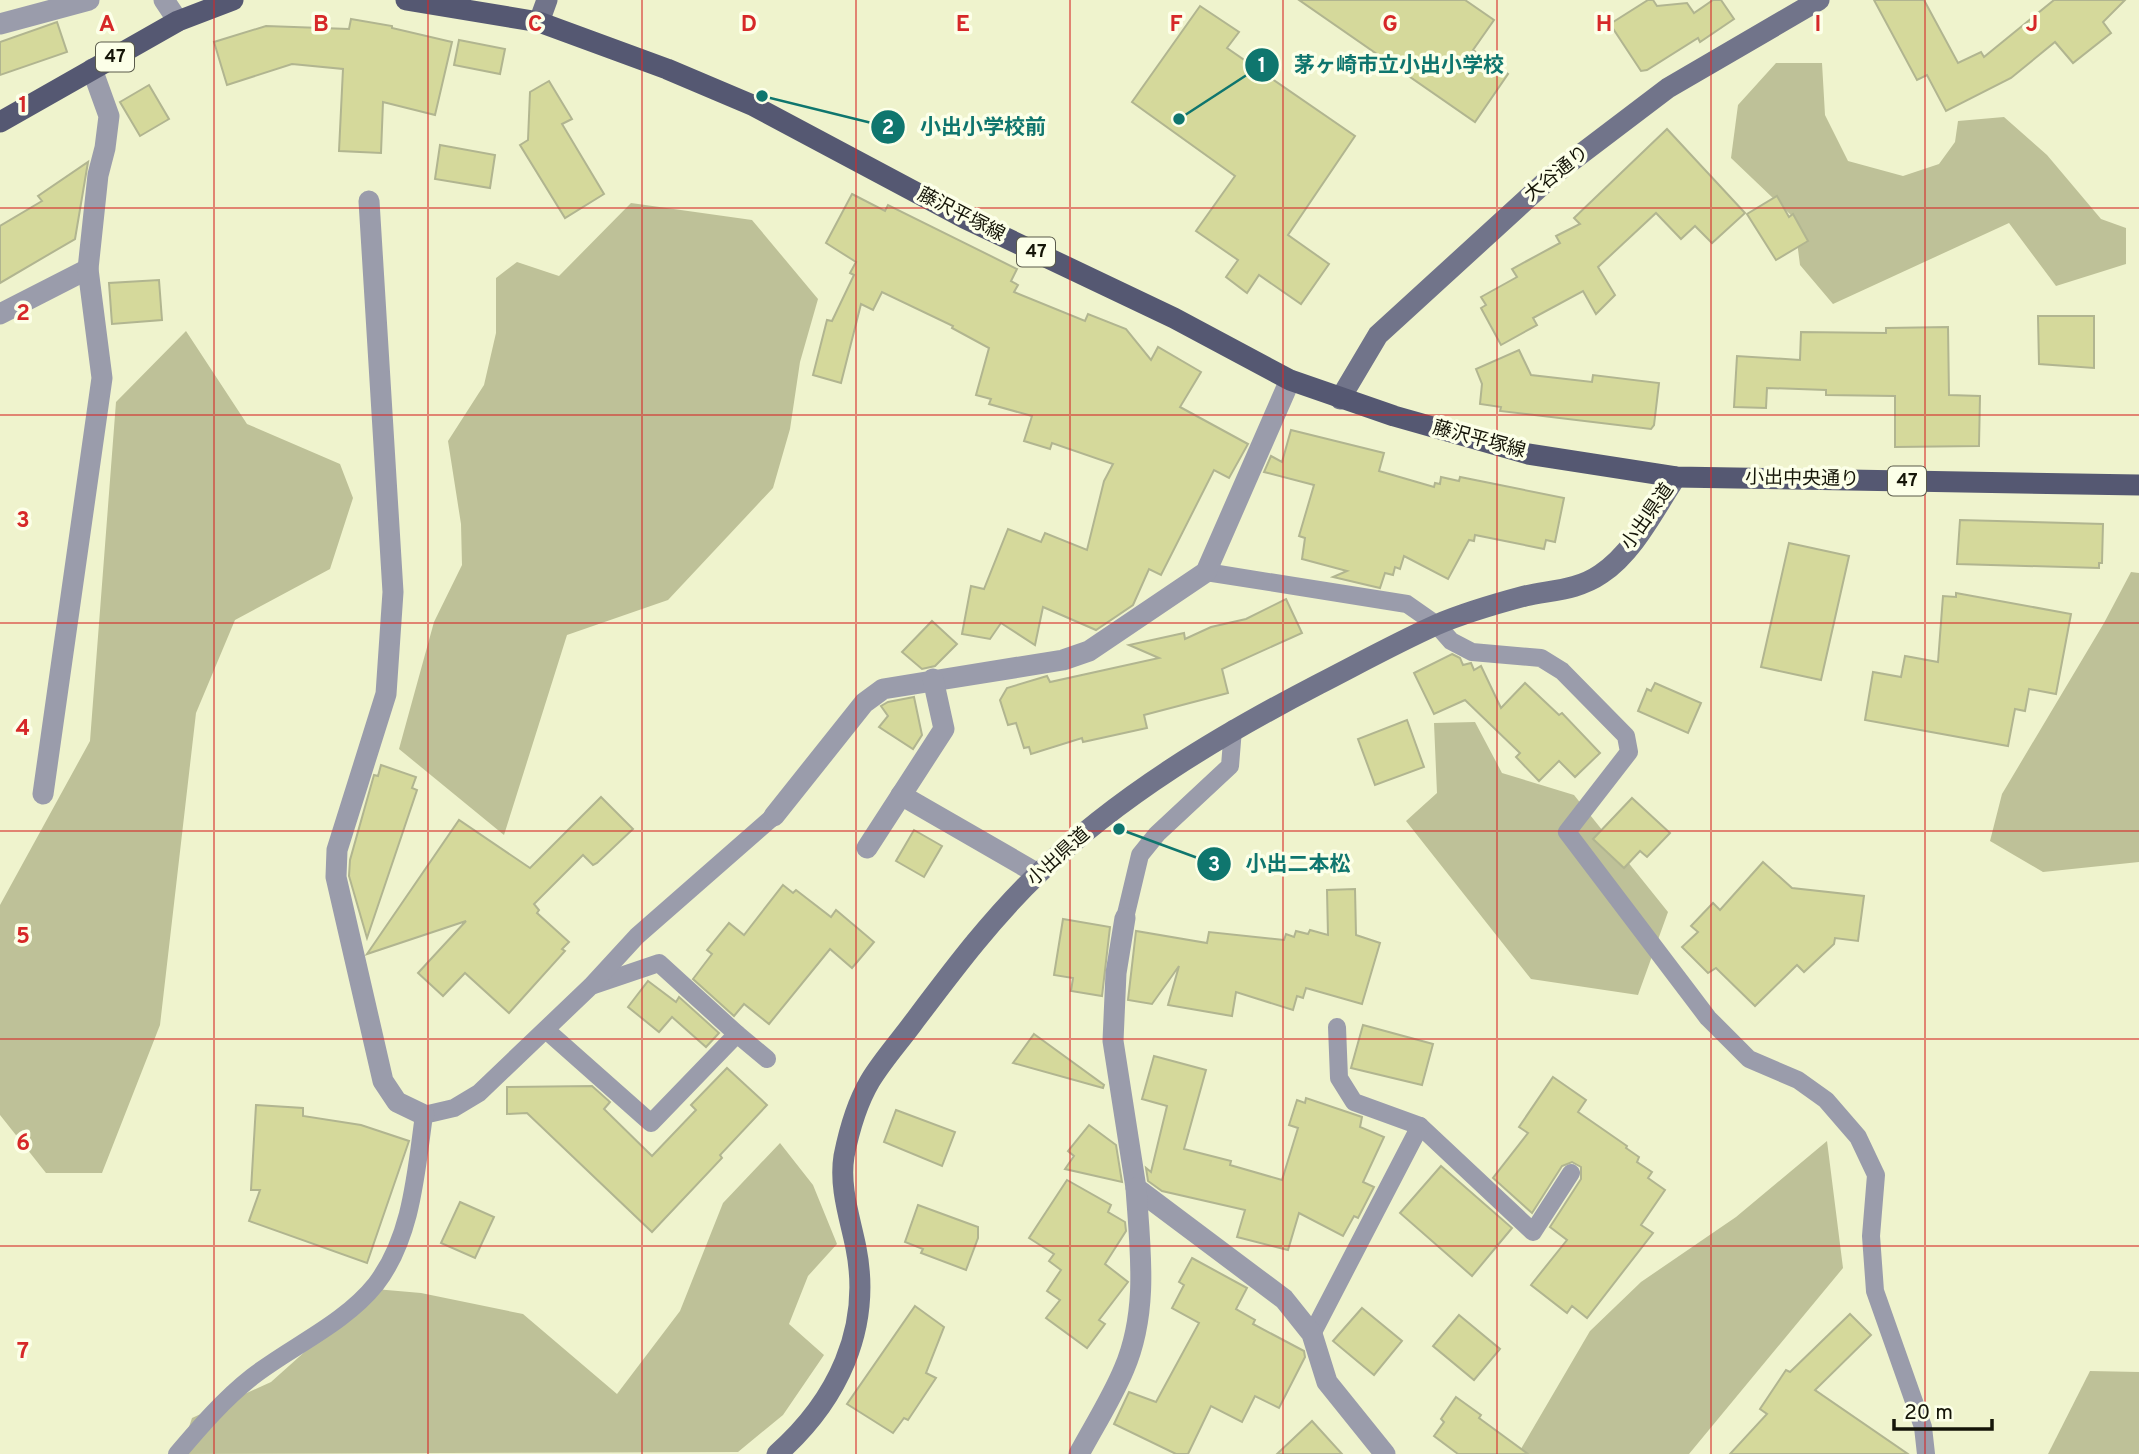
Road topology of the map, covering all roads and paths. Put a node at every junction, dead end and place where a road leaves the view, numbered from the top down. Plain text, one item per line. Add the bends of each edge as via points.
1 (89, 0) edge
2 (164, 0) edge
3 (233, 0) edge
4 (406, 0) edge
5 (547, 0) edge
6 (1819, 0) edge
7 (178, 21) junction
8 (539, 22) junction
9 (0, 24) edge
10 (92, 69) junction
11 (0, 122) edge
12 (369, 201) dead end
13 (88, 269) junction
14 (0, 314) edge
15 (1290, 380) junction
16 (1340, 399) junction
17 (1676, 477) junction
18 (2139, 485) edge
19 (1206, 572) junction
20 (1437, 625) junction
21 (933, 679) junction
22 (1233, 729) junction
23 (43, 794) dead end
24 (901, 796) junction
25 (774, 816) joint
26 (867, 848) dead end
27 (1038, 874) junction
28 (1125, 918) joint
29 (591, 986) junction
30 (1337, 1027) dead end
31 (546, 1030) junction
32 (737, 1034) junction
33 (767, 1059) dead end
34 (424, 1115) junction
35 (1420, 1126) junction
36 (1571, 1173) dead end
37 (1136, 1188) junction
38 (1312, 1334) junction
39 (177, 1454) edge
40 (777, 1454) edge
41 (1079, 1454) edge
42 (1385, 1454) edge
43 (1926, 1454) edge

1 - 9 street
2 - 7 street
3 - 7 main road, 47
4 - 8 main road, 藤沢平塚線 / 47
5 - 8 main road
6 - 16 main road, 大谷通り via 1668,89 1552,176 1378,335
7 - 10 main road, 47
8 - 15 main road, 藤沢平塚線 / 47 via 752,105 964,218 1174,318
10 - 11 main road, 47
10 - 13 street via 109,116
12 - 34 street via 393,592 386,694 337,850 336,877 383,1081 397,1102
13 - 14 street
13 - 23 street via 102,378
15 - 16 main road, 藤沢平塚線 / 47
15 - 19 street
16 - 17 main road, 藤沢平塚線 / 47 via 1528,454
17 - 18 main road, 小出中央通り / 47
17 - 20 main road, 小出県道 via 1629,547 1602,574 1575,587 1494,604
19 - 20 lane via 1406,604
19 - 21 street via 1089,651 1063,660
20 - 22 main road, 小出県道
20 - 43 lane via 1451,641 1472,652 1541,658 1562,671 1626,736 1629,752 1567,832 1708,1018 1749,1059 1798,1080 1826,1100 1858,1137 1876,1175 1871,1236 1875,1291 1923,1427
21 - 24 street via 944,729
21 - 25 street via 884,689 864,703
22 - 27 main road, 小出県道 via 1136,792
22 - 28 lane via 1230,766 1140,855
24 - 26 street
24 - 27 street
25 - 29 lane via 637,936
27 - 40 main road, 小出県道 via 973,942 870,1081 844,1158 843,1188 861,1281 860,1318 849,1355 829,1394
28 - 37 street via 1116,973 1113,1041
29 - 31 lane
29 - 32 lane via 659,962
30 - 35 lane via 1339,1078 1354,1102
31 - 32 lane via 651,1123
31 - 34 lane via 479,1093 454,1108
32 - 33 lane
34 - 39 lane via 412,1196 399,1242 376,1283 348,1311 251,1378 205,1420
35 - 36 lane via 1533,1232
35 - 38 lane
37 - 38 street via 1284,1299
37 - 41 street via 1142,1288 1136,1330 1125,1368
38 - 42 street via 1327,1382

